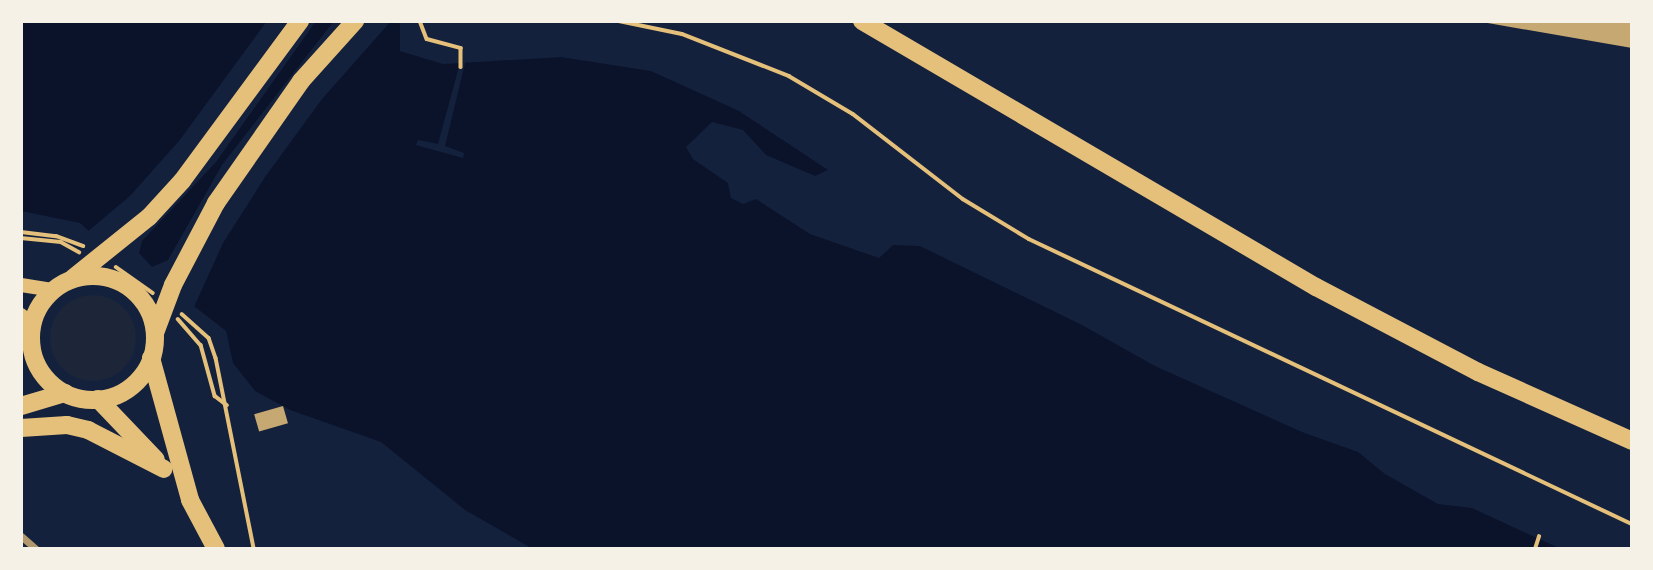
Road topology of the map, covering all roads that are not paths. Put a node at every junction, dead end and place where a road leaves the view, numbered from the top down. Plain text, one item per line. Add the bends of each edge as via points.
1 (300, 21) edge
2 (355, 21) edge
3 (862, 21) edge
4 (72, 278) junction
5 (21, 285) edge
6 (54, 290) junction
7 (26, 320) edge
8 (155, 333) junction
9 (26, 351) edge
10 (151, 358) junction
11 (65, 393) junction
12 (98, 399) junction
13 (21, 406) edge
14 (1562, 410) junction
15 (21, 428) edge
16 (1632, 430) edge
17 (1632, 441) edge
18 (164, 468) junction
19 (190, 500) junction
20 (21, 536) edge
21 (36, 549) edge
22 (216, 549) edge

1 - 4 main road via 182,181 149,217
2 - 8 main road via 301,81 241,164 198,234
3 - 14 main road via 1316,287 1478,372
4 - 6 main road
4 - 8 main road via 100,276 127,287 147,309
5 - 6 main road
6 - 7 main road
7 - 9 main road
8 - 10 main road
9 - 11 main road
10 - 12 main road via 125,390
10 - 19 main road
11 - 12 main road
11 - 13 main road
12 - 18 main road
14 - 16 main road
14 - 17 main road
15 - 18 main road via 67,425 88,429
18 - 19 main road
19 - 22 main road
20 - 21 street

